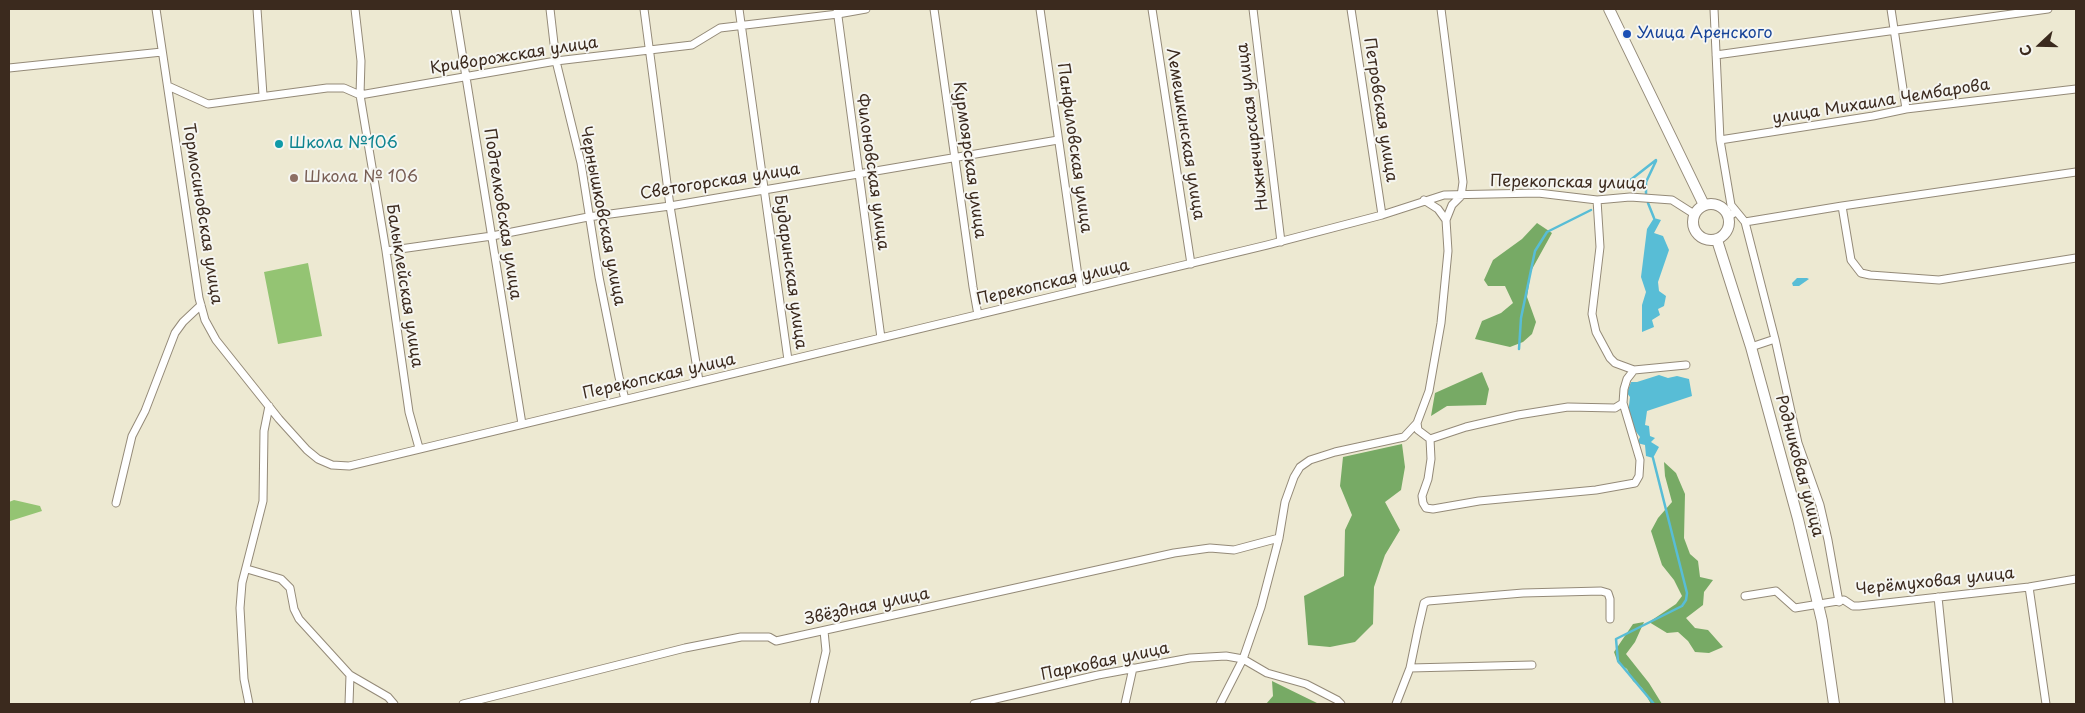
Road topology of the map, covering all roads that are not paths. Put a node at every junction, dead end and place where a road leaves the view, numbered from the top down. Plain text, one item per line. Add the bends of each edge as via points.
1 (156, 9) edge
2 (257, 9) edge
3 (355, 9) edge
4 (455, 9) edge
5 (550, 9) edge
6 (644, 9) edge
7 (739, 9) edge
8 (866, 9) edge
9 (934, 9) edge
10 (1040, 9) edge
11 (1152, 9) edge
12 (1252, 9) edge
13 (1350, 9) edge
14 (1441, 9) edge
15 (1609, 9) edge
16 (1714, 9) edge
17 (1891, 9) edge
18 (2048, 9) edge
19 (837, 12) edge
20 (741, 25) junction
21 (1893, 30) junction
22 (650, 48) junction
23 (162, 52) junction
24 (1716, 55) junction
25 (556, 61) junction
26 (9, 68) edge
27 (465, 78) junction
28 (168, 86) junction
29 (2076, 89) edge
30 (264, 95) junction
31 (360, 95) junction
32 (1906, 109) junction
33 (1058, 140) junction
34 (1720, 140) junction
35 (955, 158) junction
36 (2076, 172) edge
37 (858, 173) junction
38 (764, 190) junction
39 (1461, 196) junction
40 (1424, 200) junction
41 (1597, 200) junction
42 (1704, 205) junction
43 (670, 206) junction
44 (1842, 206) junction
45 (1694, 214) junction
46 (1732, 214) junction
47 (1382, 215) junction
48 (588, 217) junction
49 (1446, 220) junction
50 (1745, 222) junction
51 (492, 236) junction
52 (1717, 240) junction
53 (1281, 242) junction
54 (386, 251) junction
55 (2076, 258) edge
56 (1191, 264) junction
57 (1080, 290) junction
58 (201, 305) junction
59 (978, 314) junction
60 (881, 338) junction
61 (1775, 339) junction
62 (1751, 347) junction
63 (788, 360) junction
64 (1686, 365) dead end
65 (1634, 370) junction
66 (699, 381) junction
67 (625, 399) junction
68 (1623, 402) junction
69 (269, 406) junction
70 (1417, 423) junction
71 (522, 424) junction
72 (1430, 439) junction
73 (419, 448) junction
74 (116, 503) dead end
75 (1279, 538) junction
76 (247, 569) junction
77 (2076, 579) edge
78 (2029, 587) junction
79 (1745, 596) dead end
80 (1938, 597) junction
81 (1839, 602) junction
82 (1819, 606) junction
83 (1610, 619) dead end
84 (824, 630) junction
85 (1243, 659) junction
86 (1532, 665) dead end
87 (1133, 668) junction
88 (1410, 668) junction
89 (350, 675) junction
90 (1014, 696) junction
91 (249, 704) edge
92 (349, 704) edge
93 (394, 704) edge
94 (463, 704) edge
95 (814, 704) edge
96 (974, 704) edge
97 (1016, 704) edge
98 (1125, 704) edge
99 (1220, 704) edge
100 (1341, 704) edge
101 (1396, 704) edge
102 (1834, 704) edge
103 (1949, 704) edge
104 (2046, 704) edge

1 - 23 street, Тормосиновская улица
2 - 30 street
3 - 31 street, Балыклейская улица via 361,62
4 - 27 street, Подтелковская улица
5 - 25 street, Чернышковская улица
6 - 22 street
7 - 20 street, Бударинская улица
8 - 19 street, Криворожская улица
9 - 35 street, Курмоярская улица
10 - 33 street, Панфиловская улица
11 - 56 street, Лемешкинская улица
12 - 53 street, Нижнечирская улица
13 - 47 street, Петровская улица
14 - 39 street via 1463,174
15 - 42 main road
16 - 24 street, Родниковая улица
17 - 21 street
18 - 21 street
19 - 20 street, Криворожская улица
19 - 37 street, Филоновская улица
20 - 22 street, Криворожская улица via 720,28 692,45
20 - 38 street, Бударинская улица
21 - 24 street
21 - 32 street
22 - 25 street, Криворожская улица
22 - 43 street
23 - 26 street
23 - 28 street, Тормосиновская улица
24 - 34 street, Родниковая улица
25 - 27 street, Криворожская улица
25 - 48 street, Чернышковская улица via 581,163
27 - 31 street, Криворожская улица
27 - 51 street, Подтелковская улица
28 - 30 street, Криворожская улица via 208,104
28 - 58 street, Тормосиновская улица
29 - 32 street, улица Михаила Чембарова
30 - 31 street, Криворожская улица via 344,88
31 - 54 street, Балыклейская улица
32 - 34 street, улица Михаила Чембарова
33 - 35 street, Светогорская улица
33 - 57 street, Панфиловская улица
34 - 46 street, Родниковая улица
35 - 37 street, Светогорская улица
35 - 59 street, Курмоярская улица
36 - 44 street
37 - 38 street, Светогорская улица
37 - 60 street, Филоновская улица
38 - 43 street, Светогорская улица
38 - 63 street, Бударинская улица
39 - 40 street, Перекопская улица
39 - 41 street, Перекопская улица via 1538,193
39 - 49 street via 1452,205
40 - 47 street, Перекопская улица
40 - 49 street via 1438,209
41 - 45 street, Перекопская улица via 1630,197 1672,200
41 - 65 street via 1600,247 1593,323 1610,358
42 - 45 main road
42 - 46 main road, Родниковая улица via 1719,205
43 - 48 street, Светогорская улица
43 - 66 street
44 - 50 street
44 - 55 street via 1852,260 1861,273 1870,275 1939,280
45 - 52 main road via 1693,229 1703,240
46 - 50 street, Родниковая улица
46 - 52 main road via 1728,231
47 - 53 street, Перекопская улица
48 - 51 street, Светогорская улица
48 - 67 street, Чернышковская улица
49 - 70 street via 1448,251 1441,323 1429,391
50 - 61 street, Родниковая улица
51 - 54 street, Светогорская улица
51 - 71 street, Подтелковская улица
52 - 62 main road, Родниковая улица
53 - 56 street, Перекопская улица
54 - 73 street, Балыклейская улица via 409,412
56 - 57 street, Перекопская улица
57 - 59 street, Перекопская улица
58 - 69 street, Тормосиновская улица via 216,340
58 - 74 street via 175,332 132,436
59 - 60 street, Перекопская улица
60 - 63 street, Перекопская улица
61 - 62 street
61 - 81 street, Родниковая улица via 1798,443 1824,522
62 - 82 main road, Родниковая улица
63 - 66 street, Перекопская улица
64 - 65 street
65 - 68 street via 1627,379
66 - 67 street, Перекопская улица
67 - 71 street, Перекопская улица
68 - 72 street via 1616,408 1568,407 1518,415
68 - 72 street via 1640,460 1635,483 1426,508 1422,496 1429,469
69 - 73 street, Тормосиновская улица via 307,450 332,465 350,466
69 - 76 street via 264,432 263,501
70 - 72 street via 1418,430
70 - 75 street via 1404,438 1335,452 1300,467 1285,502
71 - 73 street, Перекопская улица
75 - 84 street, Звёздная улица via 1234,550 1210,548 1174,554
75 - 85 street
76 - 89 street via 281,579 290,588 299,619
76 - 91 street via 240,608 244,679
77 - 78 street, Черёмуховая улица
78 - 80 street, Черёмуховая улица
78 - 104 street
79 - 82 street, Черёмуховая улица via 1776,590 1795,608
80 - 81 street, Черёмуховая улица via 1858,606 1844,600
80 - 103 street
81 - 82 street, Черёмуховая улица
82 - 102 main road, Родниковая улица
83 - 88 street via 1610,599 1608,593 1601,591 1428,601 1424,603
84 - 94 street, Звёздная улица via 776,641 768,637 741,637 686,648
84 - 95 street via 826,651
85 - 87 street, Парковая улица via 1226,656 1190,658
85 - 99 street
85 - 100 street via 1267,673 1306,684
86 - 88 street
87 - 90 street, Парковая улица
87 - 98 street
88 - 101 street
89 - 92 street
89 - 93 street
90 - 96 street, Парковая улица
90 - 97 street

